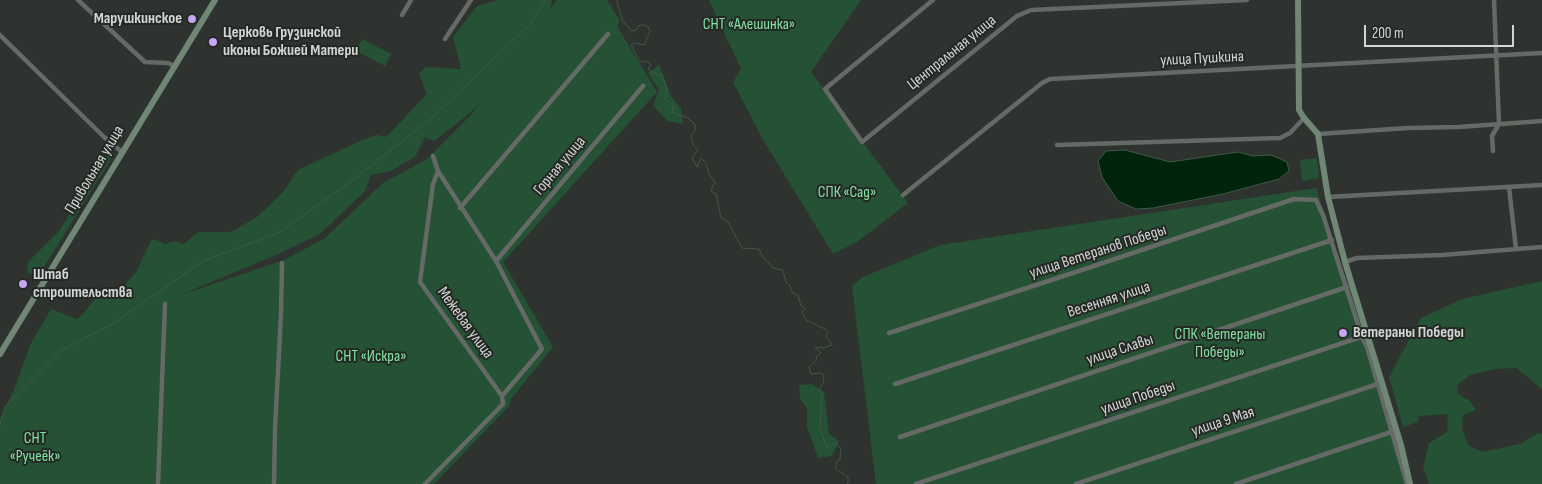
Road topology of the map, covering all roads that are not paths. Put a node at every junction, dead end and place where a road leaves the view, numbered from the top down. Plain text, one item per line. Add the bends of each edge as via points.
1 (78, 0) edge
2 (412, 0) edge
3 (471, 0) edge
4 (933, 0) edge
5 (1247, 0) edge
6 (1298, 0) edge
7 (1494, 0) edge
8 (211, 2) edge
9 (402, 15) dead end
10 (0, 34) edge
11 (608, 34) dead end
12 (444, 40) dead end
13 (1542, 54) edge
14 (1497, 57) junction
15 (174, 66) junction
16 (1298, 66) junction
17 (643, 86) dead end
18 (1304, 118) junction
19 (1542, 121) edge
20 (1499, 124) junction
21 (1318, 134) junction
22 (1057, 145) dead end
23 (1493, 151) dead end
24 (122, 152) junction
25 (434, 156) dead end
26 (438, 171) junction
27 (1542, 185) edge
28 (1509, 187) junction
29 (903, 195) dead end
30 (1328, 198) junction
31 (460, 208) junction
32 (1332, 240) junction
33 (1542, 247) edge
34 (1516, 249) junction
35 (496, 260) junction
36 (1345, 262) junction
37 (282, 263) dead end
38 (1347, 287) junction
39 (165, 304) dead end
40 (889, 333) dead end
41 (1365, 336) junction
42 (0, 354) edge
43 (895, 384) dead end
44 (1378, 384) junction
45 (502, 396) junction
46 (1391, 432) junction
47 (900, 437) dead end
48 (1408, 483) edge
49 (158, 484) edge
50 (274, 484) edge
51 (426, 484) edge
52 (916, 484) edge
53 (1076, 484) edge
54 (1236, 484) edge
55 (1400, 484) edge

1 - 15 street via 145,62
2 - 9 street
3 - 12 street
4 - 5 street, Центральная улица via 825,88 862,142 1017,16 1031,10
6 - 16 street
7 - 14 street
8 - 15 street, Привольная улица
10 - 24 street
11 - 31 street
13 - 14 street, улица Пушкина
14 - 16 street, улица Пушкина
14 - 20 street
15 - 24 street, Привольная улица
16 - 18 street via 1300,110
16 - 29 street, улица Пушкина via 1050,80 1042,83
17 - 35 street, Горная улица
18 - 21 street
18 - 22 street via 1290,134 1280,138
19 - 20 street
20 - 21 street
20 - 23 street via 1492,136
21 - 30 street
24 - 42 street, Привольная улица
25 - 26 street
26 - 31 street
26 - 45 street, Межевая улица via 433,184 420,282
27 - 28 street
28 - 30 street
28 - 34 street
30 - 36 street
31 - 35 street
32 - 38 street
32 - 40 street, улица Ветеранов Победы via 1316,200 1294,199
32 - 43 street, Весенняя улица
33 - 34 street
34 - 36 street via 1442,256 1358,258
35 - 45 street via 542,349
36 - 41 street
37 - 50 street
38 - 41 street
38 - 47 street, улица Славы
39 - 49 street
41 - 44 street
41 - 48 street via 1401,446
41 - 52 street, улица Победы
44 - 46 street
44 - 53 street, улица 9 Мая
45 - 51 street via 503,404
46 - 48 street
46 - 54 street
48 - 55 street

